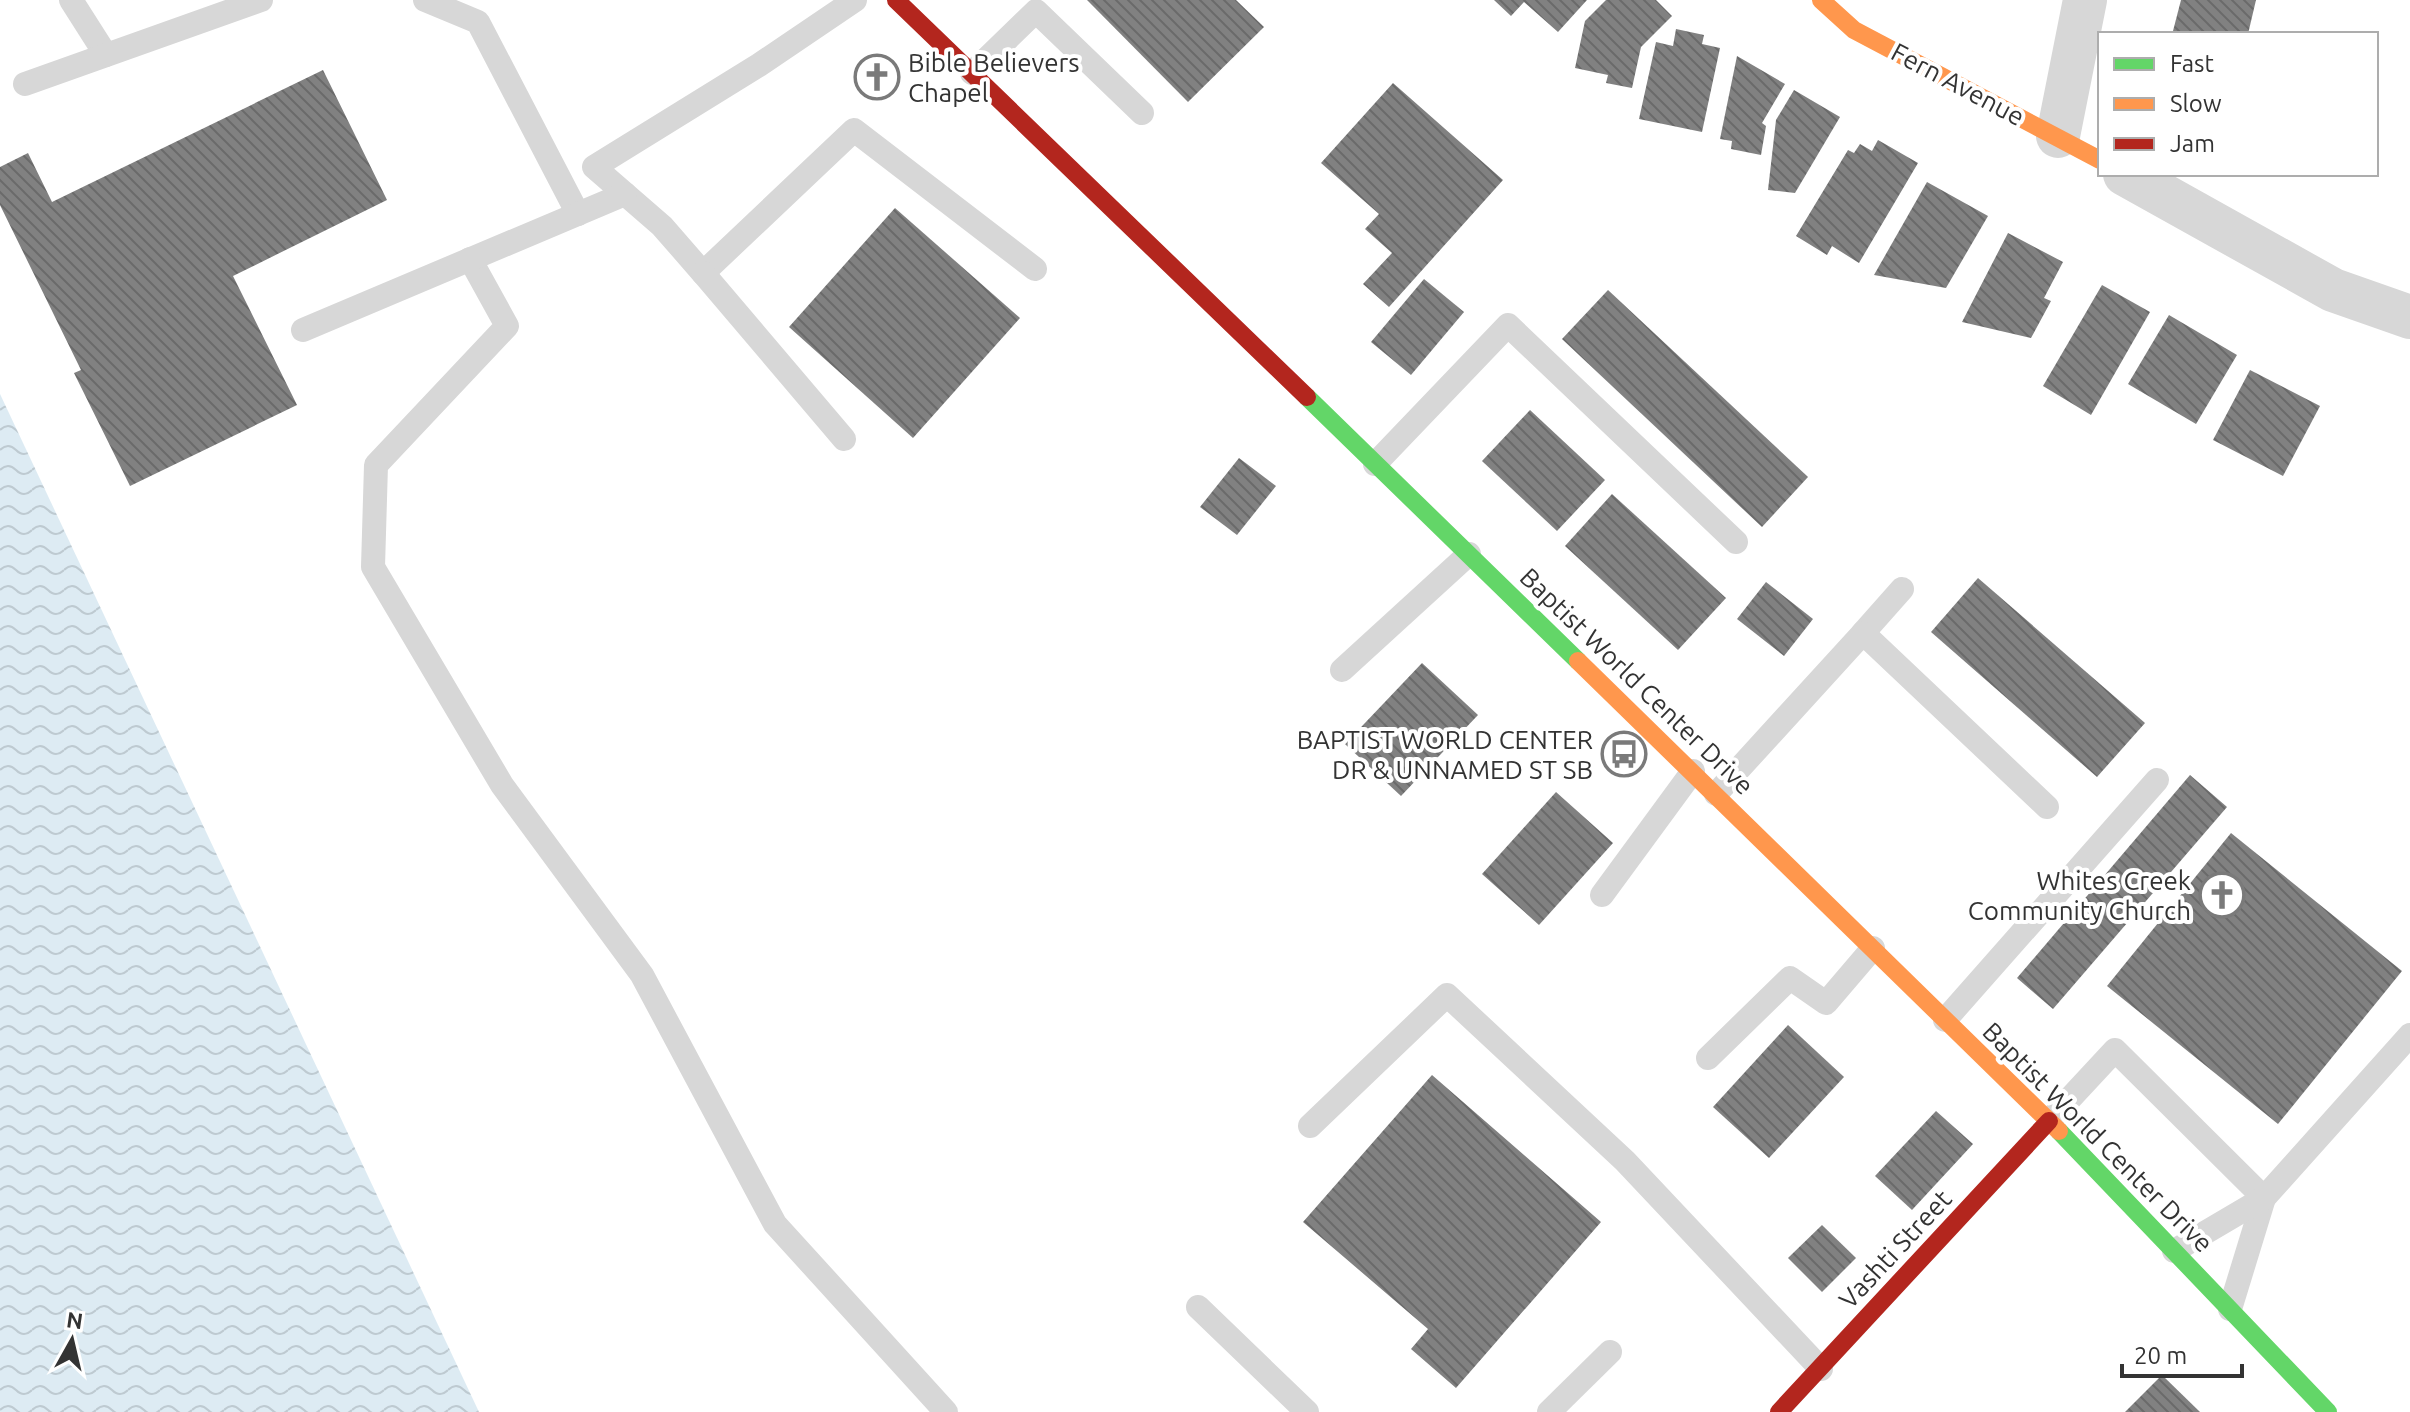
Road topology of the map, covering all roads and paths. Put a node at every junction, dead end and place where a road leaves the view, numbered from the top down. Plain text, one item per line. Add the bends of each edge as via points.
1 (71, 0) edge
2 (261, 0) edge
3 (425, 0) edge
4 (855, 0) edge
5 (896, 0) edge
6 (1821, 0) edge
7 (2085, 0) edge
8 (106, 55) junction
9 (972, 73) junction
10 (25, 84) dead end
11 (1142, 113) dead end
12 (2058, 136) junction
13 (2098, 159) edge
14 (2129, 176) edge
15 (625, 194) junction
16 (578, 214) junction
17 (470, 259) junction
18 (1035, 269) dead end
19 (703, 273) junction
20 (2410, 317) edge
21 (303, 330) dead end
22 (844, 439) dead end
23 (1375, 464) junction
24 (1736, 542) dead end
25 (1469, 554) junction
26 (1902, 589) dead end
27 (1863, 633) junction
28 (1342, 670) dead end
29 (1693, 771) junction
30 (2157, 780) dead end
31 (1716, 794) junction
32 (2047, 807) dead end
33 (1602, 895) dead end
34 (1873, 948) junction
35 (1945, 1020) junction
36 (2410, 1035) edge
37 (1708, 1058) dead end
38 (2049, 1121) junction
39 (1310, 1126) dead end
40 (2264, 1198) junction
41 (2174, 1251) junction
42 (1198, 1307) dead end
43 (2230, 1309) junction
44 (1610, 1352) dead end
45 (1821, 1369) junction
46 (946, 1412) edge
47 (1307, 1412) edge
48 (1549, 1412) edge
49 (1779, 1412) edge
50 (2328, 1412) edge

1 - 8 lane
2 - 8 lane
3 - 16 lane via 478,22
4 - 15 lane via 594,167
5 - 9 street, Baptist World Center Drive
6 - 12 street, Fern Avenue via 1854,30
7 - 12 street
8 - 10 lane
9 - 11 lane via 1036,11
9 - 23 street, Baptist World Center Drive
12 - 13 street, Fern Avenue
14 - 20 street via 2333,290
15 - 16 lane
15 - 19 lane
16 - 17 lane
17 - 21 lane
17 - 46 lane via 507,326 376,465 373,567 502,785 642,975 775,1224
18 - 19 lane via 854,130
19 - 22 lane
23 - 24 lane via 1508,325
23 - 25 street, Baptist World Center Drive
25 - 28 lane
25 - 29 street, Baptist World Center Drive
26 - 27 lane
27 - 31 lane
27 - 32 lane
29 - 31 street, Baptist World Center Drive
29 - 33 lane
30 - 35 lane
31 - 34 street, Baptist World Center Drive
34 - 35 street, Baptist World Center Drive
34 - 37 lane via 1826,1003 1790,978
35 - 38 street, Baptist World Center Drive
36 - 40 lane
38 - 40 lane via 2115,1050
38 - 41 street, Baptist World Center Drive
38 - 45 street, Vashti Street
39 - 45 lane via 1447,995 1625,1161
40 - 41 lane
40 - 43 lane
41 - 43 street, Baptist World Center Drive
42 - 47 lane
43 - 50 street, Baptist World Center Drive
44 - 48 lane
45 - 49 street, Vashti Street

